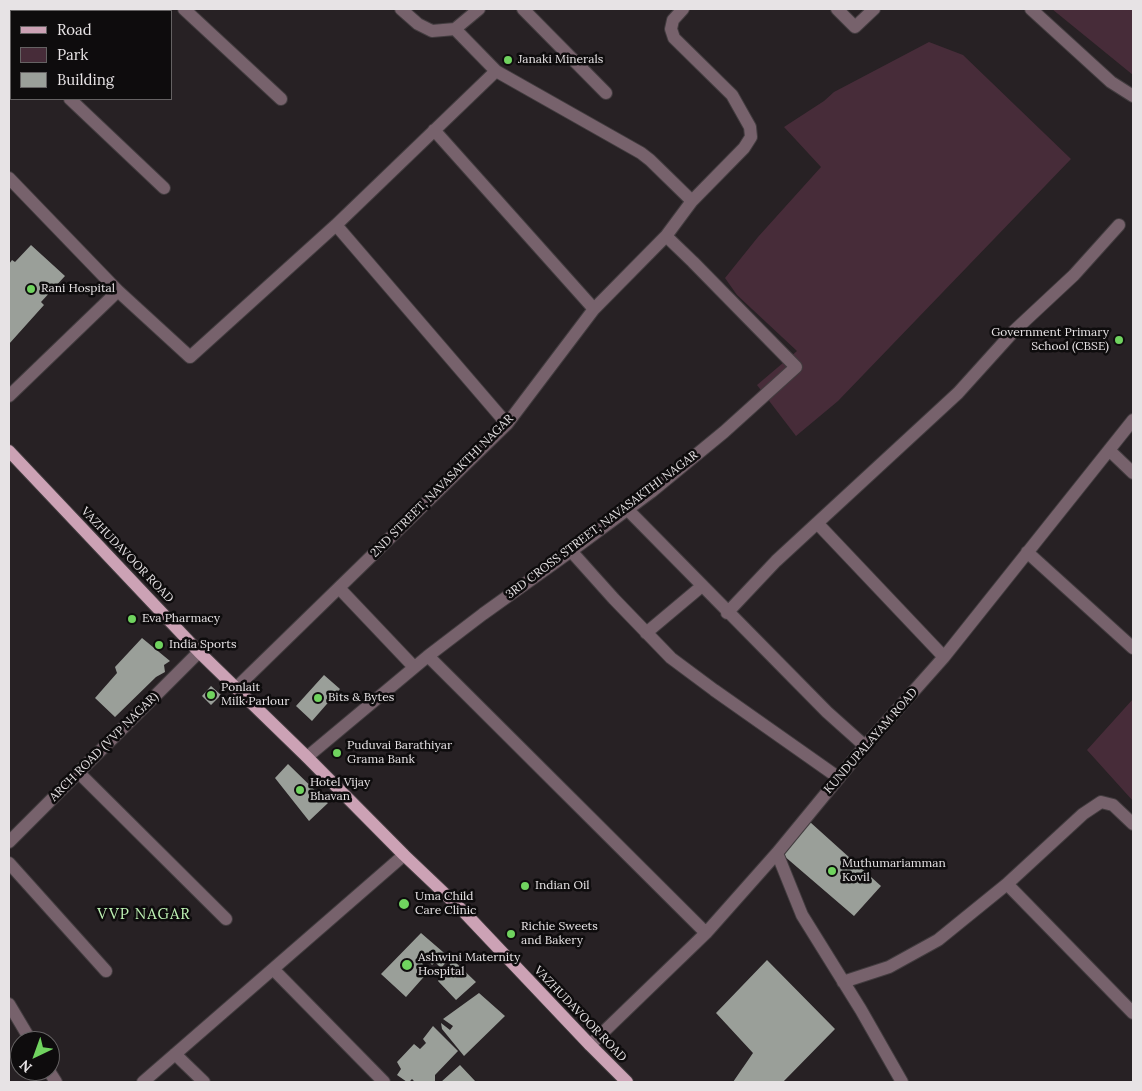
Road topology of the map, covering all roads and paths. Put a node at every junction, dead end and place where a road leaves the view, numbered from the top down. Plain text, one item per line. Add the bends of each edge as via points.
1 (184, 9) edge
2 (401, 9) edge
3 (479, 9) edge
4 (523, 9) edge
5 (683, 9) edge
6 (837, 9) edge
7 (874, 9) edge
8 (1031, 9) edge
9 (455, 29) junction
10 (496, 71) junction
11 (606, 93) dead end
12 (1133, 96) edge
13 (281, 99) dead end
14 (71, 100) edge
15 (434, 130) junction
16 (9, 178) edge
17 (164, 188) dead end
18 (692, 201) junction
19 (336, 225) junction
20 (1119, 225) dead end
21 (666, 236) junction
22 (118, 291) junction
23 (594, 309) junction
24 (9, 396) edge
25 (1133, 420) edge
26 (507, 424) junction
27 (1109, 450) junction
28 (9, 451) edge
29 (1133, 473) edge
30 (627, 510) junction
31 (818, 523) junction
32 (571, 551) junction
33 (1027, 552) junction
34 (702, 586) junction
35 (339, 588) junction
36 (728, 612) junction
37 (646, 633) junction
38 (1133, 648) edge
39 (199, 652) junction
40 (428, 656) junction
41 (944, 657) junction
42 (414, 667) junction
43 (237, 687) junction
44 (865, 746) junction
45 (307, 757) junction
46 (79, 773) junction
47 (839, 778) junction
48 (1133, 824) edge
49 (9, 842) edge
50 (777, 853) junction
51 (404, 855) junction
52 (9, 863) edge
53 (1007, 884) junction
54 (226, 919) dead end
55 (706, 933) junction
56 (273, 969) junction
57 (106, 971) dead end
58 (843, 982) junction
59 (9, 1004) edge
60 (1133, 1013) edge
61 (25, 1031) edge
62 (590, 1045) junction
63 (176, 1054) junction
64 (143, 1082) edge
65 (204, 1082) edge
66 (384, 1082) edge
67 (628, 1082) edge
68 (902, 1082) edge

1 - 13 street
2 - 9 street via 432,31
3 - 9 street
4 - 11 street
5 - 18 street, 2ND STREET, NAVASAKTHI NAGAR via 674,20 671,30 674,38 732,95 750,127 751,138
6 - 7 street via 856,27
8 - 12 street via 1111,82
9 - 10 street
10 - 15 street
10 - 18 street via 641,153
14 - 17 street
15 - 19 street
15 - 23 street
16 - 22 street
18 - 21 street, 2ND STREET, NAVASAKTHI NAGAR
19 - 22 street via 190,357
19 - 26 street
20 - 31 street via 958,392
21 - 23 street, 2ND STREET, NAVASAKTHI NAGAR
21 - 30 street, 3RD CROSS STREET, NAVASAKTHI NAGAR via 796,367 724,432
22 - 24 street
23 - 26 street, 2ND STREET, NAVASAKTHI NAGAR
25 - 27 street, KUNDUPALAYAM ROAD
26 - 35 street, 2ND STREET, NAVASAKTHI NAGAR
27 - 29 street
27 - 33 street, KUNDUPALAYAM ROAD
28 - 39 main road, VAZHUDAVOOR ROAD
30 - 32 street, 3RD CROSS STREET, NAVASAKTHI NAGAR
30 - 34 street
31 - 36 street
31 - 41 street
32 - 37 street
32 - 40 street, 3RD CROSS STREET, NAVASAKTHI NAGAR
33 - 38 street
33 - 41 street, KUNDUPALAYAM ROAD
34 - 36 street
34 - 37 street
35 - 42 street
35 - 43 street, 2ND STREET, NAVASAKTHI NAGAR
36 - 44 street
37 - 47 street via 671,658
39 - 43 main road, VAZHUDAVOOR ROAD
39 - 46 street, ARCH ROAD (VVP NAGAR)
40 - 42 street, 3RD CROSS STREET, NAVASAKTHI NAGAR
40 - 55 street
41 - 44 street, KUNDUPALAYAM ROAD
42 - 45 street, 3RD CROSS STREET, NAVASAKTHI NAGAR
43 - 45 main road, VAZHUDAVOOR ROAD
44 - 47 street, KUNDUPALAYAM ROAD
45 - 51 main road, VAZHUDAVOOR ROAD
46 - 49 street, ARCH ROAD (VVP NAGAR)
46 - 54 street
47 - 50 street, KUNDUPALAYAM ROAD
48 - 53 street via 1113,806 1102,802 1083,814
50 - 55 street, KUNDUPALAYAM ROAD
50 - 58 street via 802,915
51 - 56 street
51 - 62 main road, VAZHUDAVOOR ROAD via 464,912
52 - 57 street
53 - 58 street via 938,940 889,967
53 - 60 street
55 - 62 street, KUNDUPALAYAM ROAD
56 - 63 street
56 - 66 street
58 - 68 street
59 - 61 street
62 - 67 main road, VAZHUDAVOOR ROAD
63 - 64 street
63 - 65 street

